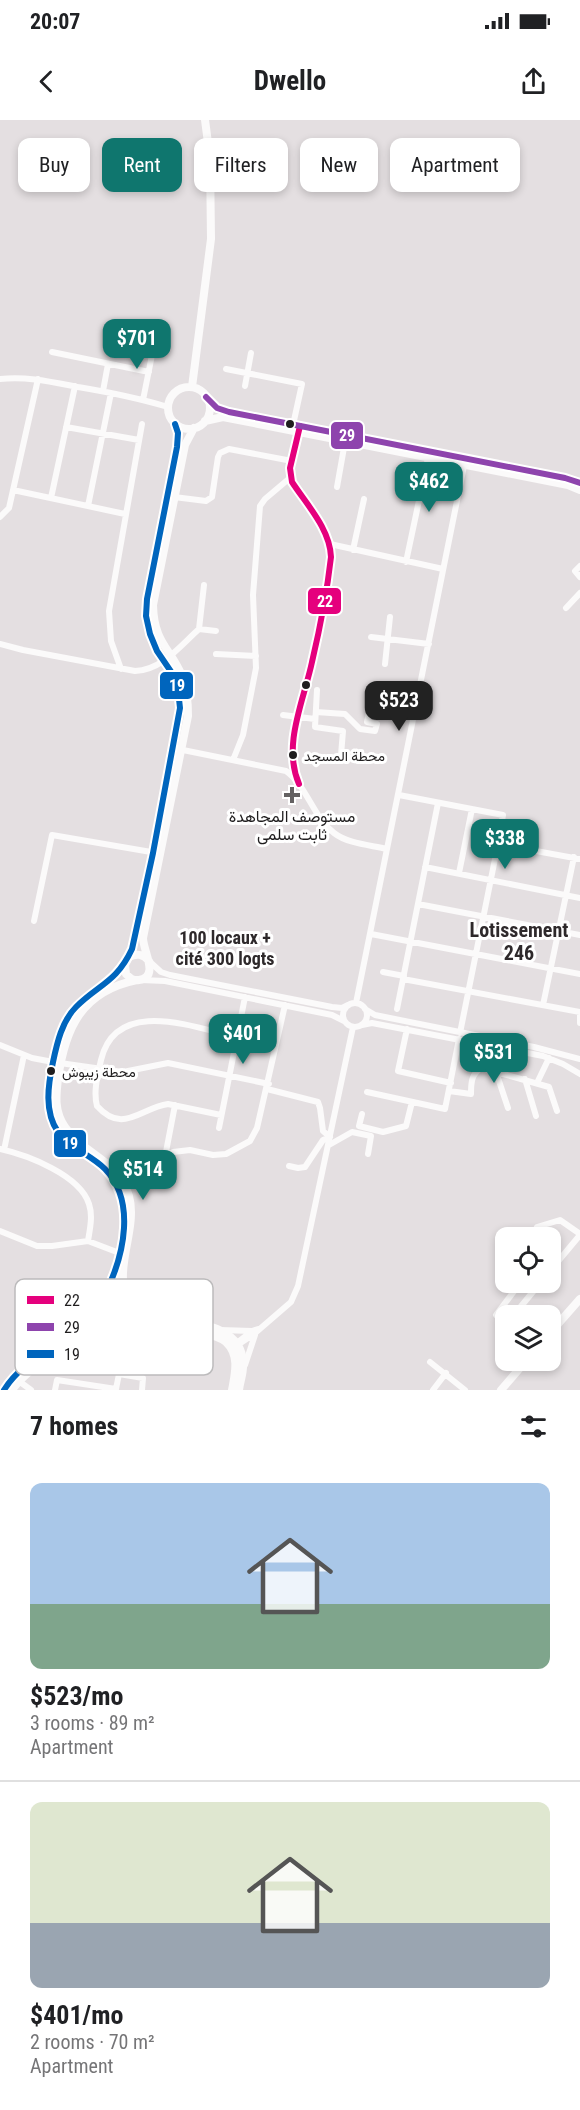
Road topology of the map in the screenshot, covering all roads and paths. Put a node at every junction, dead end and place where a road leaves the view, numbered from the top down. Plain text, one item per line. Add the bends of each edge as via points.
1 (205, 120) edge
2 (154, 345) dead end
3 (52, 352) dead end
4 (252, 353) dead end
5 (108, 364) junction
6 (226, 369) dead end
7 (149, 372) junction
8 (248, 373) junction
9 (0, 379) edge
10 (38, 379) junction
11 (75, 386) junction
12 (245, 386) dead end
13 (192, 387) junction
14 (103, 391) junction
15 (111, 393) junction
16 (207, 397) junction
17 (143, 400) junction
18 (168, 407) junction
19 (205, 421) junction
20 (142, 424) dead end
21 (175, 424) junction
22 (66, 427) junction
23 (194, 428) junction
24 (297, 428) junction
25 (103, 434) junction
26 (140, 440) junction
27 (345, 442) junction
28 (428, 458) junction
29 (292, 461) junction
30 (464, 466) junction
31 (291, 477) junction
32 (580, 483) edge
33 (337, 487) dead end
34 (14, 490) junction
35 (580, 490) edge
36 (174, 497) junction
37 (51, 498) junction
38 (364, 499) dead end
39 (88, 506) junction
40 (125, 514) junction
41 (0, 517) edge
42 (330, 544) junction
43 (353, 550) junction
44 (406, 562) junction
45 (580, 566) edge
46 (444, 569) junction
47 (580, 577) edge
48 (204, 585) dead end
49 (580, 593) edge
50 (566, 608) dead end
51 (390, 617) dead end
52 (199, 628) junction
53 (216, 631) dead end
54 (371, 637) dead end
55 (388, 639) junction
56 (0, 644) edge
57 (429, 644) junction
58 (216, 654) dead end
59 (256, 656) junction
60 (167, 659) junction
61 (385, 664) dead end
62 (121, 669) junction
63 (317, 690) dead end
64 (370, 704) dead end
65 (283, 715) dead end
66 (315, 716) junction
67 (298, 717) junction
68 (177, 749) junction
69 (341, 755) dead end
70 (232, 760) junction
71 (292, 761) junction
72 (279, 768) junction
73 (299, 784) junction
74 (399, 795) junction
75 (438, 803) junction
76 (472, 809) junction
77 (498, 844) junction
78 (387, 849) junction
79 (157, 853) junction
80 (577, 858) edge
81 (425, 867) junction
82 (459, 873) junction
83 (491, 880) junction
84 (566, 895) junction
85 (580, 898) edge
86 (418, 904) junction
87 (484, 916) junction
88 (34, 921) dead end
89 (558, 931) junction
90 (370, 934) junction
91 (580, 935) edge
92 (410, 942) junction
93 (476, 955) junction
94 (126, 961) junction
95 (149, 961) junction
96 (550, 968) junction
97 (382, 972) dead end
98 (580, 974) edge
99 (403, 977) junction
100 (138, 980) junction
101 (468, 991) junction
102 (245, 997) junction
103 (356, 1003) junction
104 (285, 1005) junction
105 (348, 1005) junction
106 (543, 1005) junction
107 (365, 1009) junction
108 (397, 1009) dead end
109 (580, 1014) edge
110 (344, 1021) junction
111 (580, 1023) edge
112 (362, 1025) junction
113 (352, 1027) junction
114 (407, 1029) junction
115 (236, 1036) junction
116 (460, 1036) junction
117 (0, 1045) edge
118 (24, 1055) junction
119 (549, 1058) junction
120 (580, 1059) edge
121 (57, 1062) junction
122 (99, 1068) junction
123 (580, 1071) edge
124 (496, 1072) junction
125 (229, 1075) junction
126 (525, 1079) junction
127 (451, 1083) junction
128 (537, 1083) junction
129 (268, 1087) junction
130 (449, 1091) junction
131 (367, 1092) dead end
132 (412, 1102) junction
133 (175, 1105) junction
134 (508, 1108) dead end
135 (557, 1111) dead end
136 (362, 1114) dead end
137 (221, 1115) junction
138 (536, 1116) dead end
139 (219, 1128) dead end
140 (330, 1141) junction
141 (2, 1150) edge
142 (368, 1154) dead end
143 (164, 1158) junction
144 (289, 1166) dead end
145 (118, 1181) junction
146 (537, 1227) edge
147 (0, 1231) edge
148 (580, 1234) edge
149 (88, 1241) junction
150 (122, 1254) junction
151 (561, 1257) edge
152 (118, 1271) junction
153 (114, 1279) edge
154 (117, 1279) edge
155 (120, 1279) edge
156 (513, 1293) edge
157 (532, 1293) edge
158 (580, 1299) edge
159 (504, 1305) edge
160 (522, 1305) edge
161 (561, 1321) edge
162 (213, 1329) edge
163 (219, 1330) junction
164 (254, 1332) junction
165 (213, 1335) edge
166 (233, 1346) junction
167 (430, 1362) dead end
168 (243, 1368) junction
169 (515, 1371) edge
170 (446, 1373) junction
171 (20, 1375) edge
172 (127, 1375) edge
173 (16, 1379) junction
174 (116, 1389) edge
175 (4, 1390) edge
176 (12, 1390) edge
177 (31, 1390) edge
178 (55, 1390) edge
179 (142, 1390) edge
180 (232, 1390) edge
181 (239, 1390) edge
182 (433, 1390) edge
183 (465, 1390) edge
184 (501, 1390) edge

1 - 13 street via 210,158 211,239
2 - 7 street
3 - 5 street
4 - 8 street
5 - 7 street
5 - 14 street
6 - 8 street
7 - 17 street
8 - 12 street
8 - 24 street via 302,384
9 - 10 street
10 - 11 street
10 - 34 street
11 - 14 street
11 - 22 street
13 - 16 street
13 - 18 street via 175,391
14 - 15 street
15 - 17 street
15 - 25 street
16 - 19 street via 210,411
16 - 24 street via 217,408
17 - 18 street
18 - 21 street
19 - 23 street
19 - 24 street via 223,417
20 - 26 street
21 - 23 street
21 - 60 street via 177,447 146,608 150,634
22 - 25 street
22 - 37 street
23 - 36 street via 185,445
24 - 27 street
24 - 29 street
24 - 32 street
25 - 26 street
25 - 39 street
26 - 40 street
27 - 28 street
27 - 33 street
28 - 30 street
28 - 44 street
29 - 31 street
29 - 36 street via 229,449 218,457 210,500
30 - 35 street
30 - 46 street
31 - 42 street
31 - 59 street via 260,506 253,595
34 - 37 street
34 - 41 street via 9,508
36 - 60 street via 153,605 156,630
37 - 39 street
38 - 43 street
39 - 40 street
40 - 62 street via 109,611 111,641
42 - 43 street
42 - 67 street via 322,614
43 - 44 street
44 - 46 street
45 - 47 street via 575,571
46 - 57 street
48 - 52 street
49 - 50 street
51 - 55 street
52 - 53 street
52 - 60 street
54 - 55 street
55 - 57 street
55 - 61 street
56 - 62 street
57 - 74 street
58 - 59 street
59 - 70 street via 247,719
60 - 62 street via 143,671
60 - 68 street via 179,698
63 - 66 street
64 - 66 street via 367,722 376,724 375,731 360,729 345,714
65 - 67 street
66 - 67 street
66 - 69 street via 315,727 343,731
67 - 71 street
68 - 70 street
68 - 79 street
70 - 72 street
71 - 72 street
71 - 73 street
72 - 73 street
73 - 78 street via 333,832 344,839
74 - 75 street
74 - 78 street
75 - 76 street
75 - 81 street
76 - 77 street via 503,815
76 - 82 street
77 - 80 street
77 - 83 street
78 - 90 street
79 - 88 street via 52,835
79 - 94 street
79 - 95 street via 143,939
80 - 84 street
81 - 82 street
81 - 86 street
82 - 83 street
83 - 84 street
83 - 87 street
84 - 85 street
84 - 89 street
86 - 87 street
86 - 92 street
87 - 89 street
87 - 93 street
89 - 91 street
89 - 96 street
90 - 92 street
90 - 103 street
92 - 93 street
92 - 99 street
93 - 96 street
93 - 101 street
94 - 95 street via 138,954
94 - 100 street via 126,974
94 - 121 street via 104,986 74,1009 62,1030
95 - 100 street via 149,974
95 - 105 street via 170,975 332,1007
96 - 98 street
96 - 106 street
97 - 99 street
99 - 101 street
99 - 108 street
100 - 102 street via 165,981
100 - 121 street via 109,990 78,1015
101 - 106 street
101 - 116 street
102 - 104 street
102 - 115 street
103 - 105 street
103 - 107 street
104 - 110 street
104 - 129 street
105 - 110 street via 343,1011
106 - 109 street
107 - 112 street
107 - 116 street via 375,1016
109 - 111 street
110 - 113 street
112 - 113 street
112 - 114 street
113 - 140 street
114 - 116 street
114 - 127 street via 398,1071
115 - 122 street via 140,1021 109,1039
115 - 125 street
116 - 119 street
116 - 120 street
116 - 127 street
117 - 118 street
118 - 121 street
118 - 141 street
119 - 123 street
119 - 128 street
121 - 122 street
121 - 145 street via 48,1094 54,1126 69,1143
122 - 125 street via 123,1072 168,1063
122 - 133 street via 97,1106 114,1118 128,1120 160,1105
124 - 126 street
124 - 130 street via 478,1070 471,1081 471,1094
124 - 134 street
125 - 129 street
125 - 137 street
126 - 128 street
126 - 138 street
127 - 130 street
128 - 135 street via 552,1090
129 - 140 street via 318,1102 323,1131
129 - 143 street via 250,1141 220,1155 179,1150
130 - 132 street via 445,1109
131 - 132 street
132 - 136 street via 406,1126 383,1132 359,1126
133 - 137 street
133 - 143 street
137 - 139 street
140 - 142 street via 352,1132 371,1136
140 - 144 street via 323,1140 305,1167
140 - 164 street via 295,1295
141 - 149 street via 38,1161 82,1191 92,1215
143 - 145 street
145 - 150 street via 124,1207
146 - 148 street via 560,1220
147 - 149 street via 44,1246
148 - 151 street
149 - 150 street
150 - 152 street
152 - 153 street
152 - 154 street
152 - 155 street
156 - 159 street
157 - 160 street
158 - 161 street
162 - 163 street
163 - 164 street
163 - 166 street via 230,1335
164 - 166 street
164 - 168 street
165 - 166 street
166 - 168 street
166 - 180 street via 236,1361
167 - 170 street
168 - 181 street
169 - 184 street
170 - 182 street
170 - 183 street
171 - 173 street
172 - 179 street via 143,1377
173 - 175 street
173 - 176 street
173 - 177 street
174 - 178 street via 57,1380

